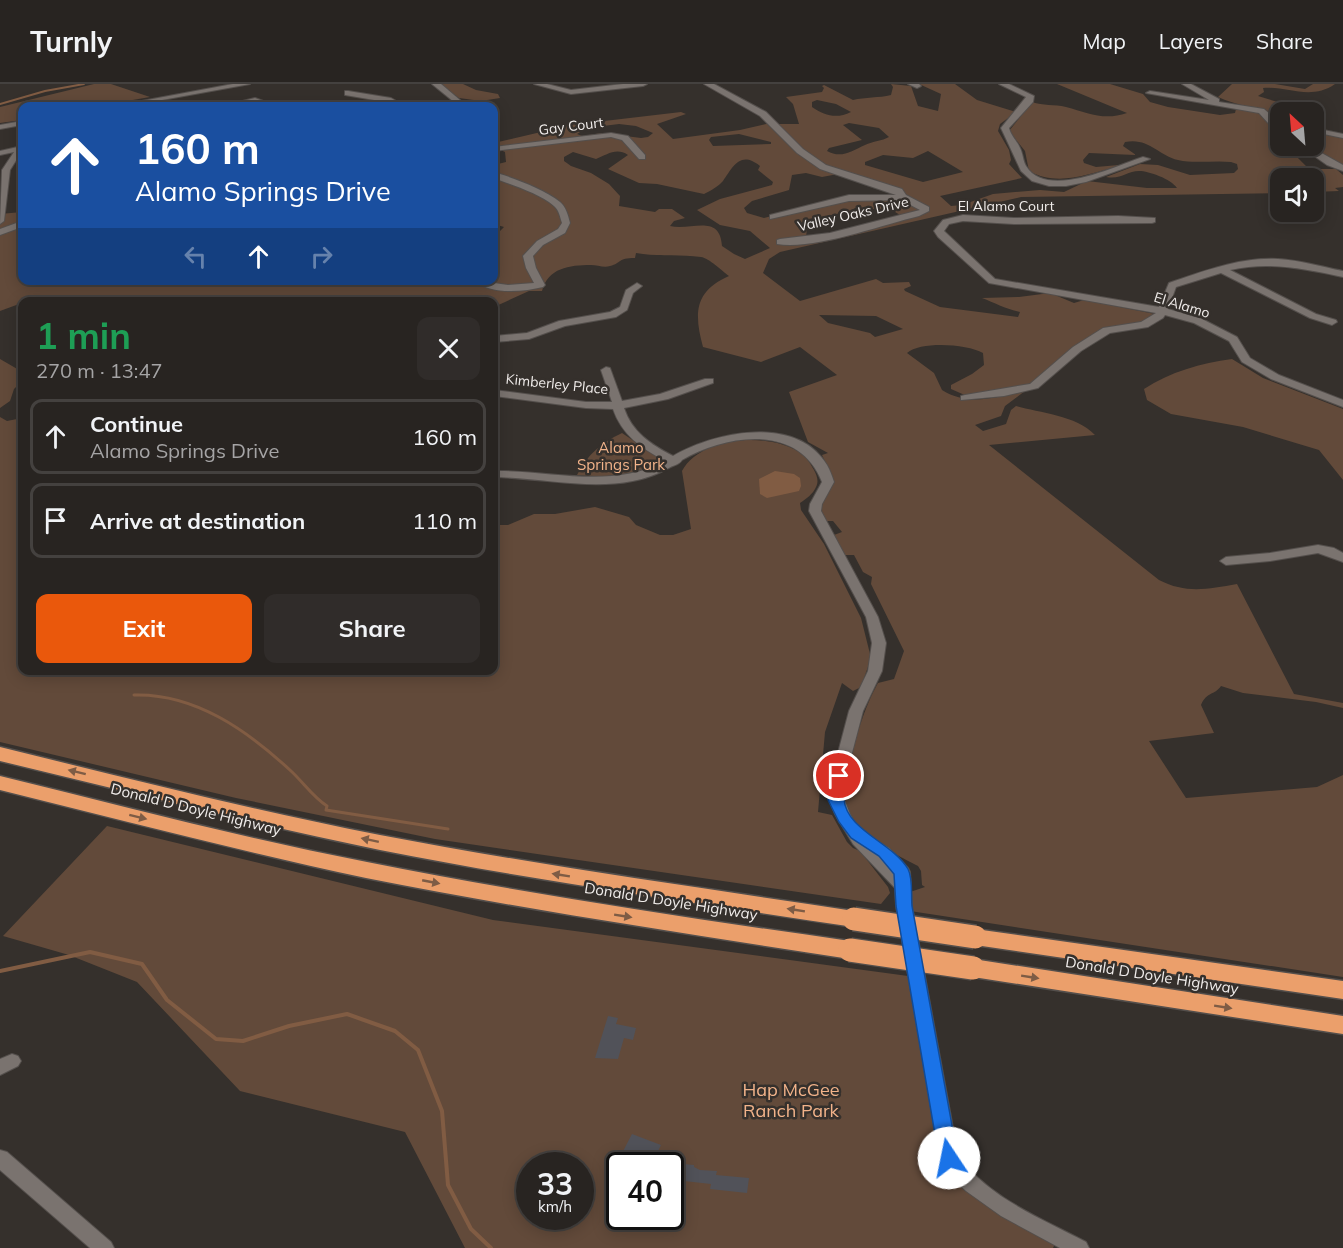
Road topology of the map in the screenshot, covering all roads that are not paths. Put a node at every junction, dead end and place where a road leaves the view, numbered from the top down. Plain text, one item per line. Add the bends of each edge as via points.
1 (242, 84) edge
2 (436, 84) edge
3 (538, 84) edge
4 (643, 84) edge
5 (708, 84) edge
6 (1003, 84) edge
7 (1186, 84) edge
8 (348, 93) dead end
9 (1150, 93) dead end
10 (141, 102) edge
11 (245, 102) edge
12 (261, 102) edge
13 (392, 102) edge
14 (458, 102) edge
15 (1217, 103) junction
16 (1261, 111) junction
17 (1270, 114) edge
18 (1270, 120) edge
19 (18, 124) edge
20 (0, 127) edge
21 (1324, 132) edge
22 (1343, 136) edge
23 (498, 149) edge
24 (18, 150) edge
25 (0, 153) edge
26 (18, 153) edge
27 (1319, 156) edge
28 (642, 157) dead end
29 (1146, 159) dead end
30 (1343, 168) edge
31 (498, 177) edge
32 (902, 197) junction
33 (773, 217) dead end
34 (1152, 220) dead end
35 (0, 221) edge
36 (18, 225) edge
37 (0, 232) edge
38 (780, 242) dead end
39 (1223, 270) junction
40 (1343, 274) edge
41 (992, 281) joint
42 (495, 285) edge
43 (637, 286) dead end
44 (1164, 311) junction
45 (1332, 322) dead end
46 (498, 339) edge
47 (606, 370) dead end
48 (709, 381) dead end
49 (498, 394) edge
50 (965, 398) dead end
51 (1343, 404) edge
52 (618, 405) junction
53 (675, 462) junction
54 (498, 474) edge
55 (1343, 558) edge
56 (1226, 561) dead end
57 (0, 754) edge
58 (0, 783) edge
59 (1343, 990) edge
60 (1343, 1025) edge
61 (0, 1158) edge
62 (104, 1248) edge
63 (1079, 1248) edge

1 - 10 street
2 - 14 street
3 - 4 street via 571,92
5 - 32 street, Valley Oaks Drive via 763,114 800,151 823,166 899,191
6 - 29 street via 1030,96 1005,128 1023,168 1036,178 1071,183
7 - 15 street
8 - 13 street
9 - 15 street
11 - 12 street
15 - 16 street
16 - 17 street
16 - 18 street
19 - 20 street
21 - 22 street
23 - 28 street, Gay Court via 611,135 626,138
24 - 25 street
26 - 35 street via 6,170
27 - 30 street
31 - 42 street via 557,204 566,223 562,231 540,243 528,256 540,285
32 - 33 street via 849,198
32 - 38 street, Valley Oaks Drive via 925,211 797,242
34 - 41 street, El Alamo Court via 1016,221 965,217 941,225 941,235
36 - 37 street
39 - 40 street via 1276,261
39 - 44 street via 1172,285
39 - 45 street
41 - 44 street, El Alamo
43 - 46 street via 629,292 624,308 612,316 563,323 529,336
44 - 50 street via 1144,325 1114,328 1095,337 1034,386
44 - 51 street, El Alamo via 1198,321 1233,339 1246,360 1275,377
47 - 52 street via 614,384
48 - 52 street, Kimberley Place via 658,400
49 - 52 street, Kimberley Place
52 - 53 street via 632,435
53 - 54 street via 648,474 607,480
53 - 63 street via 714,441 755,436 804,447 825,470 828,482 815,510 872,617 879,643 875,671 856,711 836,800 859,842 901,884 949,1158 972,1186
55 - 56 street via 1318,549
59 -> 57 highway, Donald D Doyle Highway, bridge via 617,884 309,828
58 -> 60 highway, Donald D Doyle Highway, bridge via 366,870 607,913
61 - 62 street

